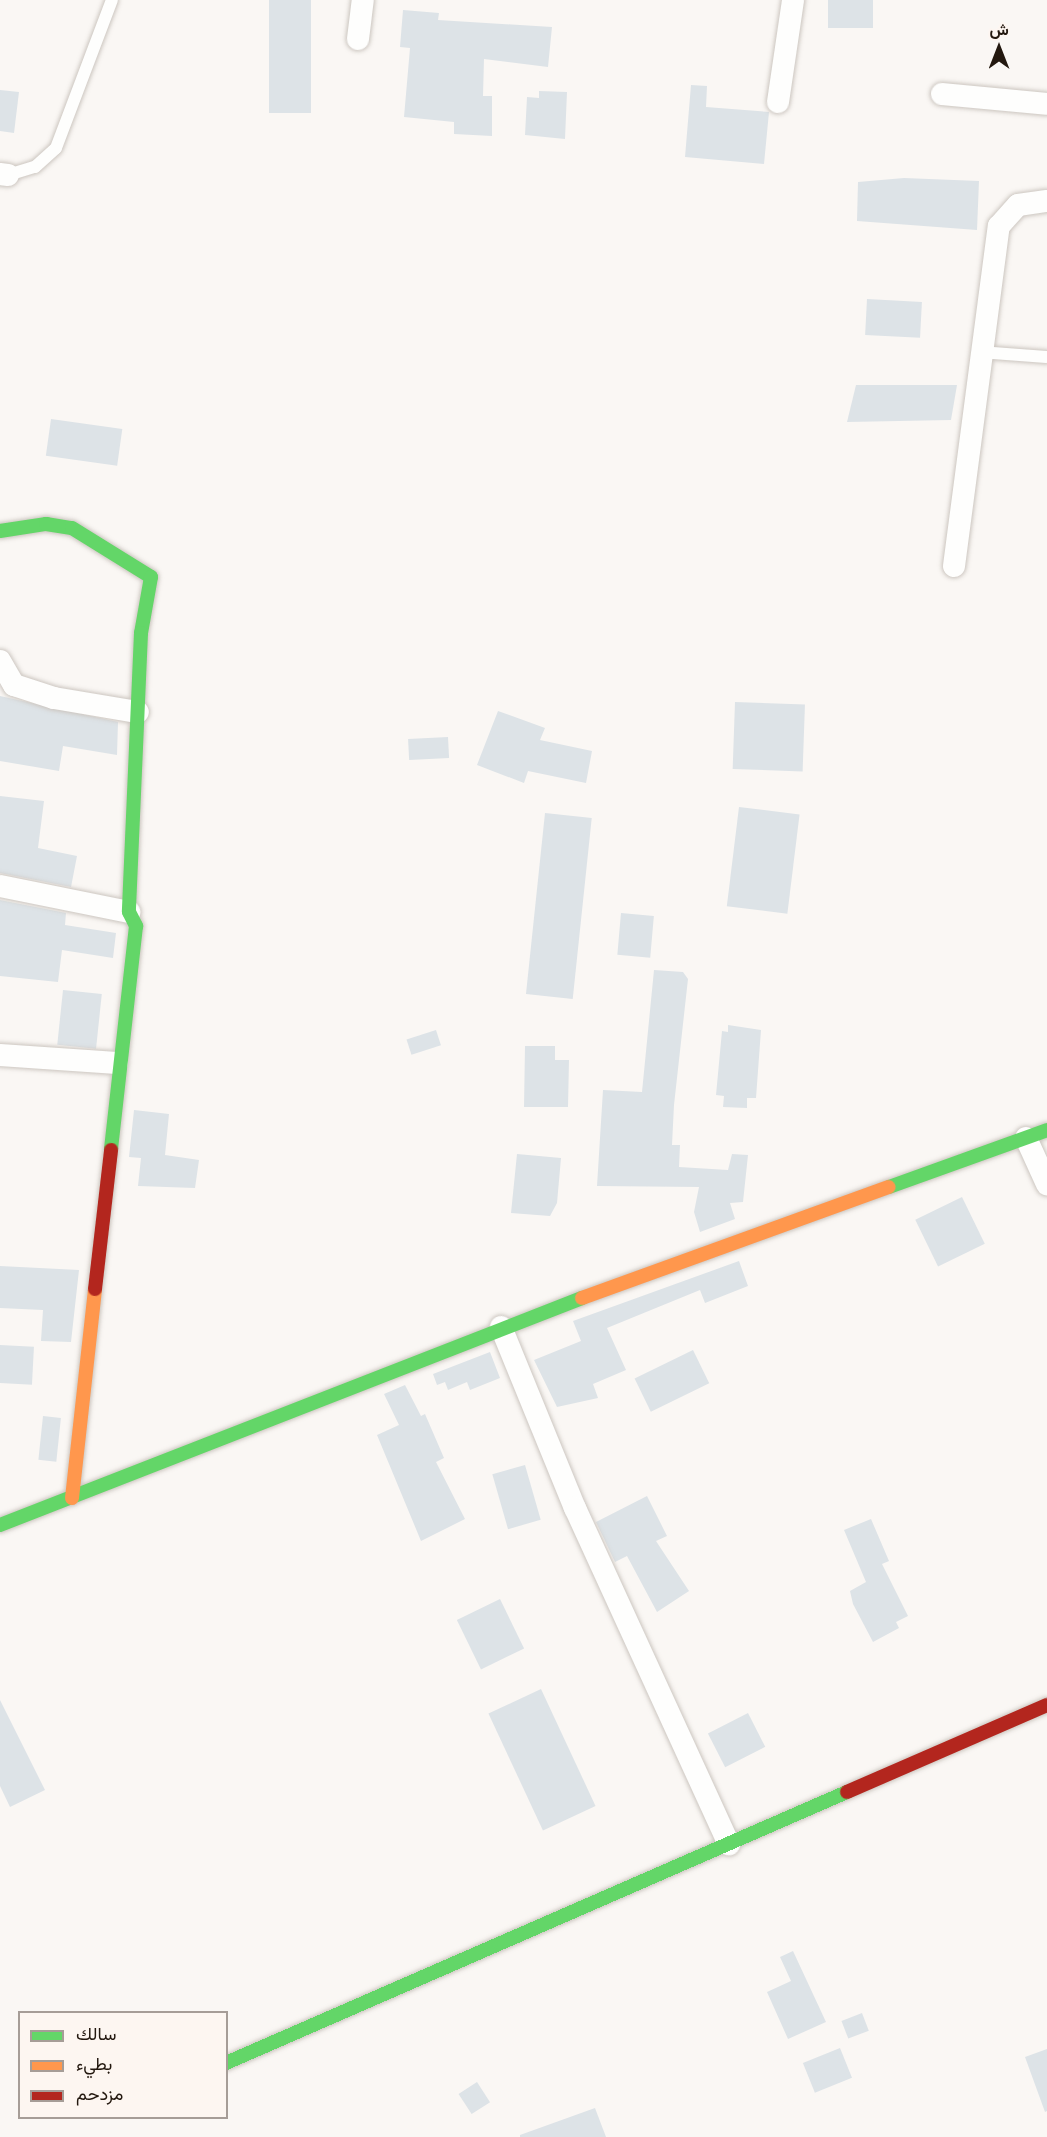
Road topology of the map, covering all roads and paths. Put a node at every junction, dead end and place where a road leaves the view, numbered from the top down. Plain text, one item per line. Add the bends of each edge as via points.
1 (112, 0) edge
2 (363, 0) edge
3 (793, 0) edge
4 (358, 39) dead end
5 (942, 94) dead end
6 (778, 102) dead end
7 (1047, 104) edge
8 (4, 175) edge
9 (1047, 201) edge
10 (979, 352) junction
11 (1047, 357) edge
12 (0, 531) edge
13 (954, 566) dead end
14 (0, 661) edge
15 (138, 712) junction
16 (0, 886) edge
17 (129, 912) junction
18 (0, 1055) edge
19 (117, 1064) junction
20 (1037, 1134) edge
21 (1047, 1184) edge
22 (501, 1327) junction
23 (72, 1498) junction
24 (0, 1525) edge
25 (1047, 1705) edge
26 (729, 1844) junction
27 (228, 2062) edge

1 - 8 lane via 56,148 35,167
2 - 4 street
3 - 6 street
5 - 7 street
9 - 10 street via 1018,205 999,226
10 - 11 lane
10 - 13 street
12 - 15 street via 46,524 72,528 106,554 151,577 141,633
14 - 15 street via 14,685 54,698
15 - 17 street
16 - 17 street
17 - 19 street via 136,926
18 - 19 street
19 - 23 street
20 - 21 street
20 - 22 street
22 - 23 street
22 - 26 street via 575,1508
23 - 24 street
25 - 26 street
26 - 27 street

